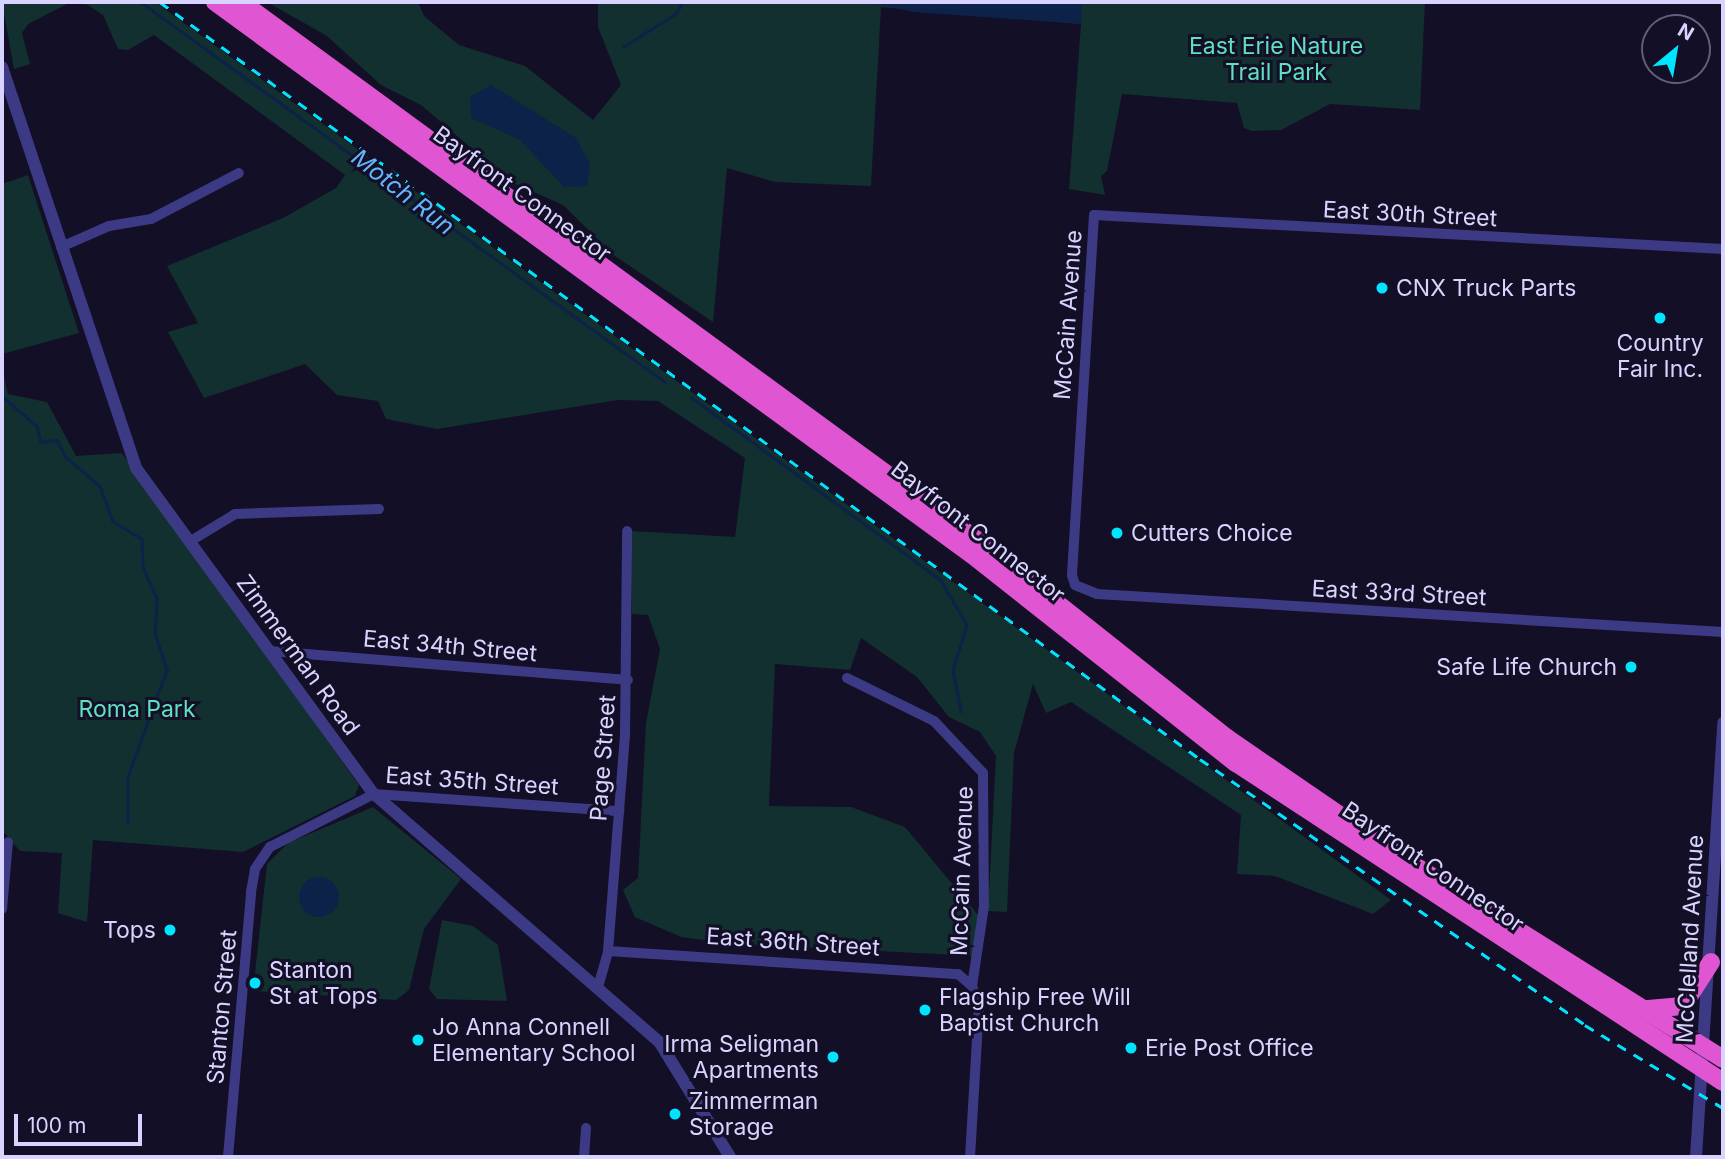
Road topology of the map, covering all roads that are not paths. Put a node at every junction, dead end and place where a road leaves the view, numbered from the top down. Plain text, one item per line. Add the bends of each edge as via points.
1 (215, 2) edge
2 (241, 2) edge
3 (2, 67) edge
4 (239, 173) dead end
5 (1094, 215) joint
6 (61, 247) junction
7 (1723, 248) edge
8 (379, 509) dead end
9 (627, 531) dead end
10 (189, 542) junction
11 (1075, 585) joint
12 (1723, 632) edge
13 (269, 651) junction
14 (847, 678) dead end
15 (628, 680) junction
16 (1723, 723) edge
17 (374, 793) junction
18 (619, 811) junction
19 (8, 842) dead end
20 (259, 862) joint
21 (2, 909) edge
22 (1505, 944) junction
23 (608, 951) junction
24 (1711, 962) junction
25 (972, 986) junction
26 (598, 987) junction
27 (1623, 997) junction
28 (1705, 1048) junction
29 (1723, 1059) edge
30 (1702, 1069) junction
31 (1723, 1082) edge
32 (586, 1128) dead end
33 (228, 1157) edge
34 (584, 1157) edge
35 (730, 1157) edge
36 (970, 1157) edge
37 (1696, 1157) edge

1 - 22 highway, Bayfront Connector via 971,554 1198,735
2 - 27 highway, Bayfront Connector via 981,543 1227,738
3 - 6 street, Zimmerman Road
4 - 6 street via 151,219 109,226
5 - 7 street, East 30th Street
5 - 11 street, McCain Avenue
6 - 10 street, Zimmerman Road via 131,458
8 - 10 street via 235,514
9 - 15 street, Page Street
10 - 13 street, Zimmerman Road
11 - 12 street, East 33rd Street via 1097,594
13 - 15 street, East 34th Street
13 - 17 street, Zimmerman Road
14 - 25 street, McCain Avenue via 924,715 972,755 983,773 987,825 980,959
15 - 18 street, Page Street
16 - 24 street, McClelland Avenue
17 - 18 street, East 35th Street
17 - 20 street, East 35th Street via 284,837
17 - 26 street, Zimmerman Road
18 - 23 street, Page Street
19 - 21 street
20 - 33 street, Stanton Street
22 - 28 highway via 1684,1043
22 - 30 highway, Bayfront Connector
23 - 25 street, East 36th Street via 944,971
23 - 26 street, Page Street
24 - 27 highway via 1678,1009 1656,1011
24 - 28 street, McClelland Avenue
25 - 36 street, McCain Avenue via 979,1006
26 - 35 street, Zimmerman Road via 673,1059
27 - 28 highway, Bayfront Connector
28 - 29 highway, Bayfront Connector
28 - 30 street, McClelland Avenue
30 - 31 highway, Bayfront Connector
30 - 37 street, McClelland Avenue
32 - 34 street

